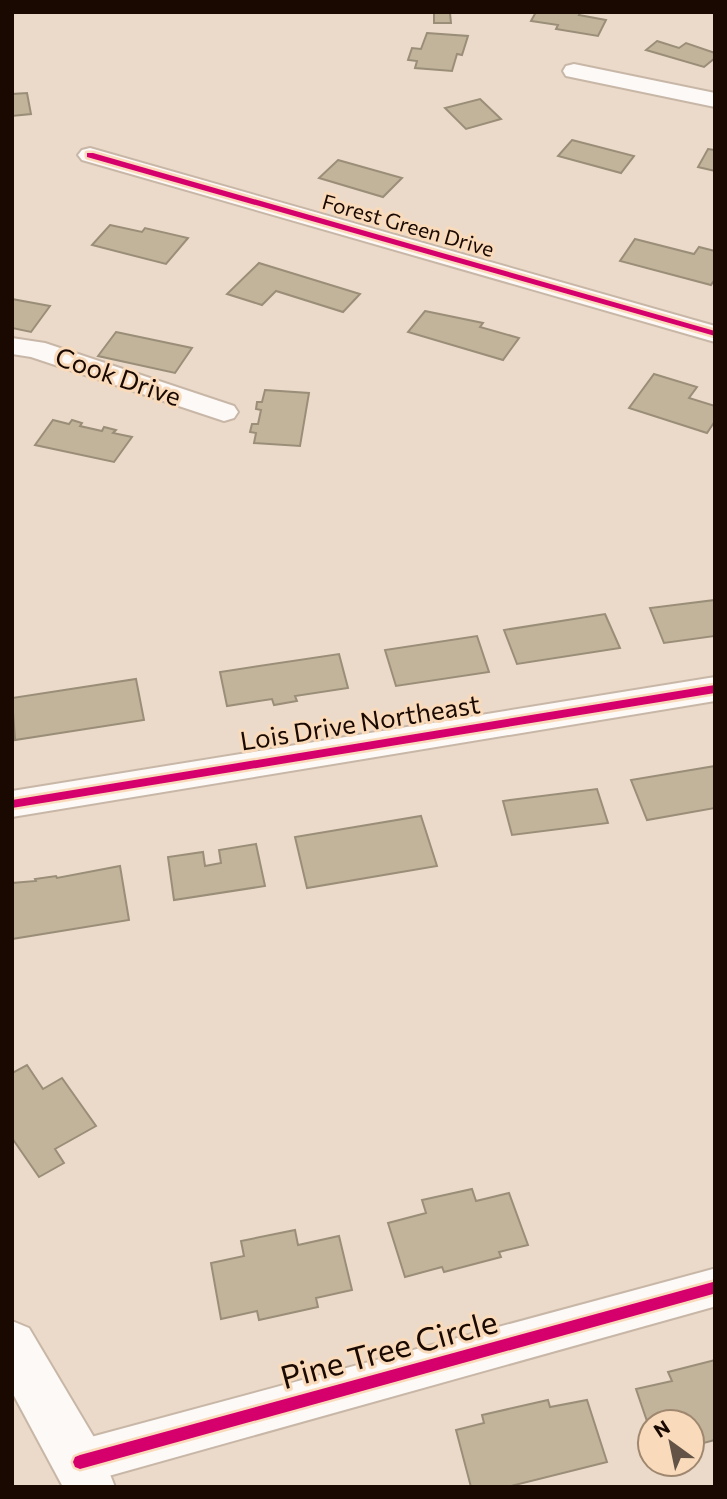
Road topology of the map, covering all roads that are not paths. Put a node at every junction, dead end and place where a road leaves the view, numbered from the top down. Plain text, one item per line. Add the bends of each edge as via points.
1 (574, 71) dead end
2 (715, 100) edge
3 (90, 155) dead end
4 (715, 334) edge
5 (12, 346) edge
6 (224, 412) dead end
7 (715, 689) edge
8 (12, 804) edge
9 (713, 1288) edge
10 (12, 1344) edge
11 (84, 1475) edge

1 - 2 street
3 - 4 street, Forest Green Drive
5 - 6 street, Cook Drive via 36,349
7 - 8 street, Lois Drive Northeast
9 - 11 street, Pine Tree Circle
10 - 11 street

